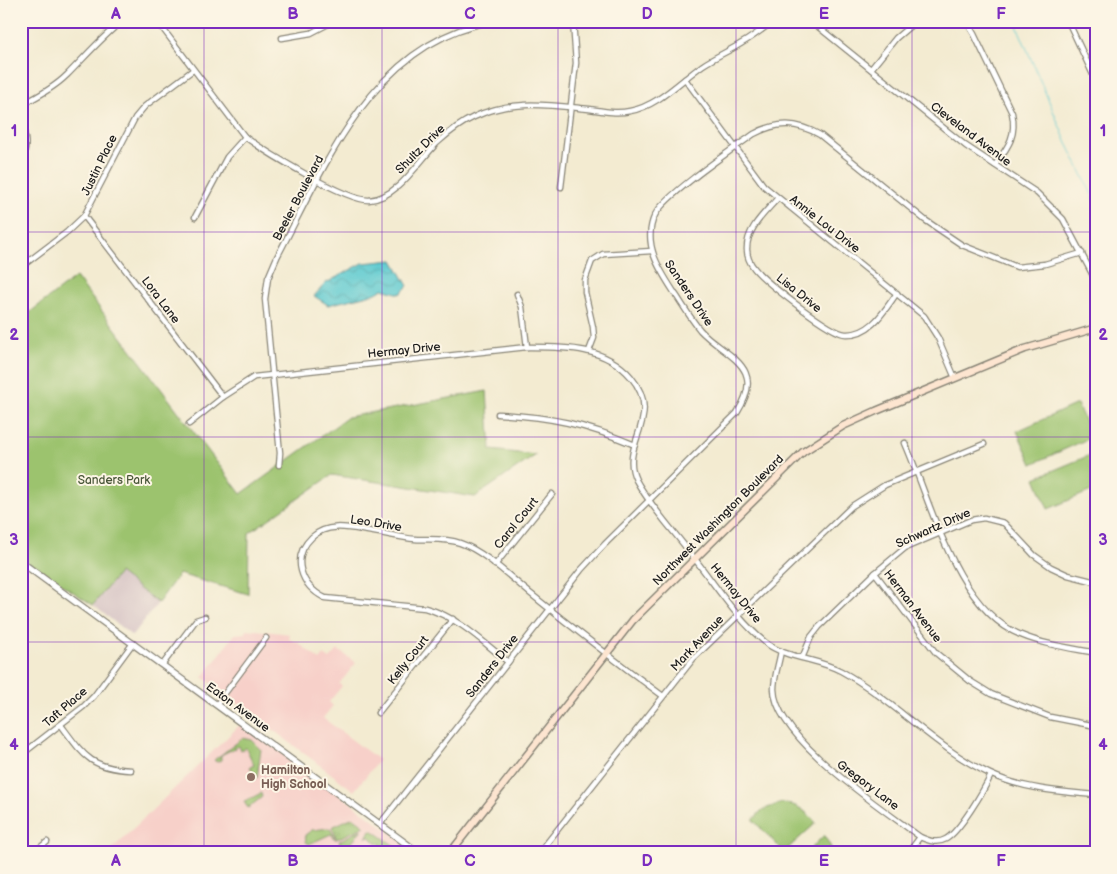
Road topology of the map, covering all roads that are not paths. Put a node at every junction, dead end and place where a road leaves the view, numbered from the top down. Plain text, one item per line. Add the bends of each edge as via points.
1 (122, 21) edge
2 (157, 21) edge
3 (334, 21) edge
4 (493, 21) edge
5 (573, 21) edge
6 (773, 21) edge
7 (811, 21) edge
8 (916, 21) edge
9 (966, 21) edge
10 (1068, 21) edge
11 (282, 38) dead end
12 (193, 70) junction
13 (871, 70) junction
14 (685, 79) junction
15 (1096, 81) edge
16 (21, 105) edge
17 (572, 108) junction
18 (21, 123) edge
19 (245, 137) junction
20 (736, 148) junction
21 (21, 162) edge
22 (995, 165) junction
23 (318, 180) junction
24 (561, 188) dead end
25 (777, 198) junction
26 (84, 216) junction
27 (195, 217) dead end
28 (652, 251) junction
29 (1082, 252) junction
30 (21, 267) edge
31 (1096, 281) edge
32 (897, 293) junction
33 (516, 294) dead end
34 (1096, 328) edge
35 (527, 346) junction
36 (589, 351) junction
37 (271, 375) junction
38 (955, 378) junction
39 (222, 397) junction
40 (498, 414) dead end
41 (189, 424) dead end
42 (905, 443) dead end
43 (984, 444) dead end
44 (635, 445) junction
45 (279, 465) dead end
46 (917, 471) junction
47 (552, 494) dead end
48 (650, 500) junction
49 (941, 533) junction
50 (695, 559) junction
51 (21, 562) edge
52 (495, 565) junction
53 (874, 573) junction
54 (1096, 582) edge
55 (550, 609) junction
56 (738, 614) junction
57 (204, 617) dead end
58 (452, 619) junction
59 (266, 638) dead end
60 (133, 643) junction
61 (782, 651) junction
62 (1096, 653) edge
63 (607, 655) junction
64 (803, 656) junction
65 (508, 662) junction
66 (163, 664) junction
67 (663, 696) junction
68 (217, 704) junction
69 (378, 713) dead end
70 (61, 725) junction
71 (1096, 726) edge
72 (21, 755) edge
73 (131, 770) dead end
74 (991, 775) junction
75 (1096, 795) edge
76 (380, 824) junction
77 (920, 837) junction
78 (47, 842) dead end
79 (33, 853) edge
80 (419, 853) edge
81 (450, 853) edge
82 (540, 853) edge
83 (908, 853) edge

1 - 16 street via 60,81
2 - 12 street, Shultz Drive
3 - 11 street via 311,32
4 - 23 street, Beeler Boulevard via 440,38 396,68 366,100
5 - 17 street via 577,46
6 - 14 street, Shultz Drive
7 - 13 street, Cleveland Avenue
8 - 13 street via 896,38
9 - 22 street via 1014,123 1011,143
10 - 15 street
12 - 19 street, Shultz Drive
12 - 26 street, Justin Place via 145,106 135,118
13 - 22 street, Cleveland Avenue via 966,146
14 - 17 street, Shultz Drive via 652,103 635,110 618,113
14 - 20 street, Annie Lou Drive
17 - 23 street, Shultz Drive via 540,103 515,104 494,108 472,118 437,143 397,186 377,199 355,198
17 - 24 street
18 - 21 street via 26,136 26,150
19 - 23 street, Shultz Drive
19 - 27 street via 227,156
20 - 25 street, Annie Lou Drive
20 - 28 street, Sanders Drive via 668,198 651,226
20 - 29 street, Sanders Drive via 768,127 782,124 808,128 944,234 962,244 1017,266 1046,264
22 - 29 street, Cleveland Avenue via 1037,193 1063,219
23 - 37 street, Beeler Boulevard via 268,278 265,299
25 - 32 street, Annie Lou Drive
25 - 32 street, Lisa Drive via 755,224 747,251 754,269 765,279 827,328 845,335 867,328 877,320
26 - 30 street, Justin Place
26 - 39 street, Lora Lane
28 - 36 street via 603,254 592,261 585,280 594,338
28 - 48 street, Sanders Drive via 656,264 691,318 710,340 734,356 745,374 746,394 737,414
29 - 31 street, Cleveland Avenue
32 - 38 street, Annie Lou Drive via 932,326
33 - 35 street via 522,307
34 - 38 main road, Northwest Washington Boulevard via 1025,349
35 - 36 street, Hermay Drive
35 - 37 street, Hermay Drive
36 - 44 street, Hermay Drive via 623,368 637,385 644,405 641,430
37 - 39 street, Hermay Drive via 254,377
37 - 45 street, Beeler Boulevard
38 - 50 main road, Northwest Washington Boulevard via 851,422 824,437 783,470
39 - 41 street, Hermay Drive
40 - 44 street via 544,418 596,428
42 - 46 street
43 - 46 street, Mark Avenue
44 - 48 street, Hermay Drive via 633,471
46 - 49 street
46 - 56 street, Mark Avenue via 885,485 852,506
47 - 52 street, Carol Court
48 - 50 street, Hermay Drive
48 - 55 street, Sanders Drive via 605,544
49 - 53 street, Schwartz Drive via 905,548
49 - 54 street, Schwartz Drive via 971,520 995,519 1004,523 1034,555 1051,567
49 - 62 street via 968,588 1001,623 1020,635 1048,644
50 - 56 street, Hermay Drive
50 - 63 main road, Northwest Washington Boulevard via 634,620
51 - 60 street, Eaton Avenue
52 - 55 street, Leo Drive
52 - 58 street, Leo Drive via 452,540 414,539 339,527 321,531 306,544 300,558 300,569 303,579 316,593 335,599 425,608
53 - 64 street, Schwartz Drive via 819,627
53 - 71 street, Herman Avenue via 936,653 970,681 991,694 1050,717
55 - 63 street, Leo Drive
55 - 65 street, Sanders Drive
56 - 61 street, Hermay Drive via 768,644
56 - 67 street, Mark Avenue via 693,659
57 - 66 street via 196,620
58 - 65 street, Leo Drive
58 - 69 street, Kelly Court
59 - 68 street
60 - 66 street, Eaton Avenue
60 - 70 street, Taft Place via 94,696
61 - 64 street, Hermay Drive
61 - 77 street, Gregory Lane via 774,689 783,715 810,751 826,766
63 - 67 street, Leo Drive
63 - 81 main road, Northwest Washington Boulevard
64 - 74 street, Hermay Drive via 840,670 864,685 944,746
65 - 76 street, Sanders Drive
66 - 68 street, Eaton Avenue
67 - 82 street, Mark Avenue
68 - 76 street, Eaton Avenue
70 - 72 street, Taft Place
70 - 73 street via 88,758 108,769
74 - 75 street, Hermay Drive via 1058,792
74 - 77 street via 981,795 953,833 946,839 931,842
76 - 80 street, Eaton Avenue
77 - 83 street
78 - 79 street

